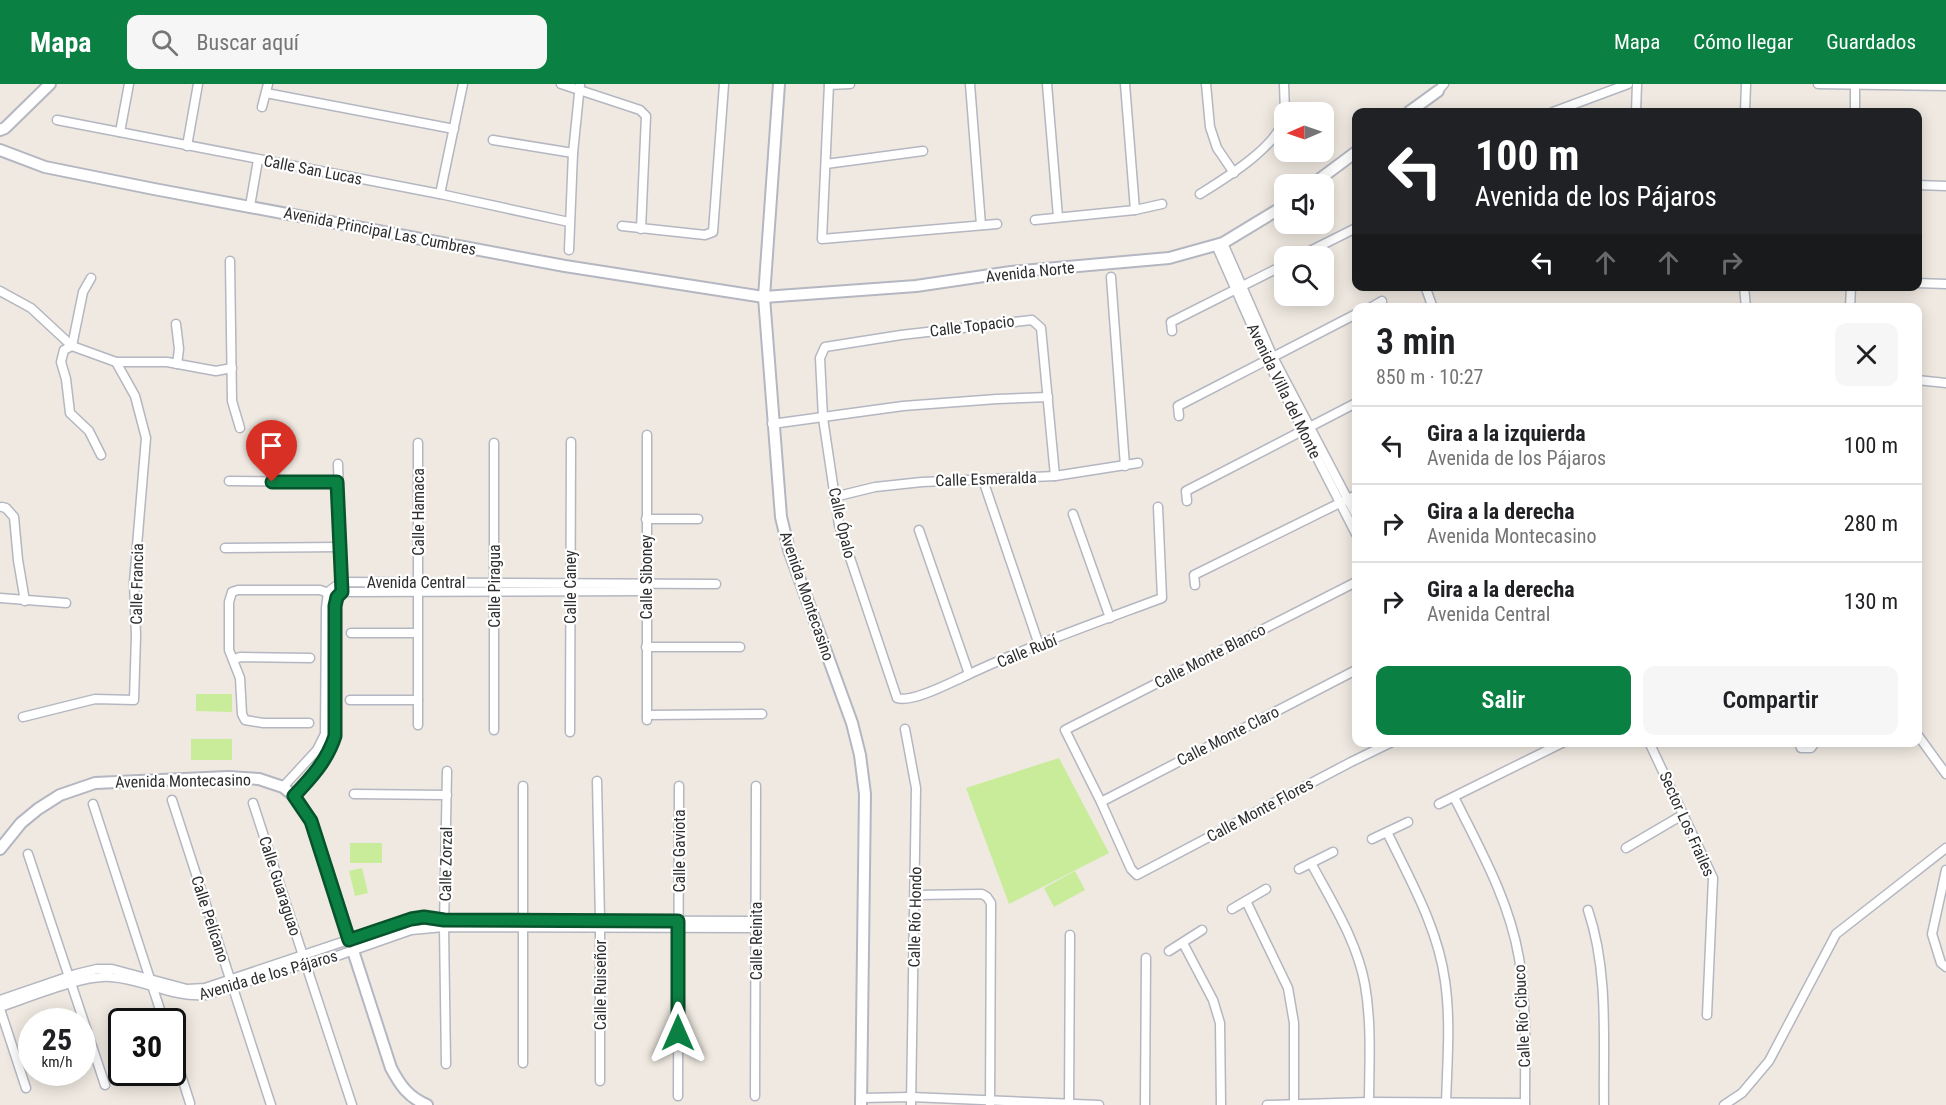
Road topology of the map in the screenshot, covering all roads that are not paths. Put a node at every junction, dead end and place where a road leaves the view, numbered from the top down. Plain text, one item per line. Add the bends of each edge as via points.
1 (50, 84) edge
2 (129, 84) edge
3 (198, 84) edge
4 (463, 84) edge
5 (561, 84) edge
6 (724, 84) edge
7 (778, 84) edge
8 (850, 84) edge
9 (970, 84) edge
10 (1047, 84) edge
11 (1125, 84) edge
12 (1206, 84) edge
13 (1284, 84) edge
14 (1628, 84) edge
15 (1637, 84) edge
16 (1746, 84) edge
17 (1818, 84) edge
18 (1855, 84) edge
19 (829, 85) edge
20 (1946, 86) edge
21 (579, 87) edge
22 (1441, 87) edge
23 (267, 88) edge
24 (1285, 102) edge
25 (262, 107) dead end
26 (1414, 108) edge
27 (1564, 108) edge
28 (1636, 108) edge
29 (1745, 108) edge
30 (1855, 108) edge
31 (57, 120) dead end
32 (454, 129) junction
33 (0, 130) edge
34 (120, 132) junction
35 (1274, 139) edge
36 (493, 140) dead end
37 (187, 146) junction
38 (0, 150) edge
39 (923, 151) dead end
40 (573, 153) junction
41 (1352, 155) edge
42 (258, 160) junction
43 (826, 164) junction
44 (1234, 173) junction
45 (1326, 174) edge
46 (1922, 185) edge
47 (1946, 186) edge
48 (440, 194) junction
49 (1200, 194) dead end
50 (1162, 204) dead end
51 (249, 207) junction
52 (1135, 210) junction
53 (1274, 212) edge
54 (1058, 217) junction
55 (1035, 220) dead end
56 (569, 222) junction
57 (997, 224) dead end
58 (981, 225) junction
59 (622, 226) dead end
60 (641, 229) junction
61 (1352, 230) edge
62 (1219, 244) junction
63 (1320, 246) edge
64 (569, 250) dead end
65 (230, 261) dead end
66 (1274, 270) edge
67 (1111, 277) dead end
68 (91, 278) dead end
69 (1922, 283) edge
70 (1946, 284) edge
71 (1238, 288) junction
72 (0, 291) edge
73 (764, 297) junction
74 (1382, 301) dead end
75 (1379, 303) edge
76 (1352, 316) edge
77 (176, 324) dead end
78 (1172, 331) dead end
79 (72, 346) junction
80 (825, 346) joint
81 (1270, 358) junction
82 (116, 362) junction
83 (177, 364) junction
84 (232, 368) junction
85 (1922, 381) edge
86 (1946, 383) edge
87 (1048, 397) junction
88 (1352, 405) edge
89 (1179, 416) dead end
90 (823, 418) junction
91 (772, 424) junction
92 (240, 428) dead end
93 (1306, 429) junction
94 (647, 435) dead end
95 (571, 442) dead end
96 (418, 443) dead end
97 (494, 443) dead end
98 (101, 455) dead end
99 (338, 464) dead end
100 (1138, 464) dead end
101 (1125, 466) junction
102 (1055, 476) junction
103 (983, 480) junction
104 (229, 481) dead end
105 (337, 482) junction
106 (834, 497) junction
107 (1348, 499) edge
108 (1187, 501) dead end
109 (2, 507) dead end
110 (1158, 507) dead end
111 (1073, 514) dead end
112 (1352, 516) edge
113 (646, 519) junction
114 (698, 519) dead end
115 (919, 530) dead end
116 (340, 547) junction
117 (225, 548) dead end
118 (716, 584) dead end
119 (1352, 584) edge
120 (1195, 585) dead end
121 (417, 587) junction
122 (494, 587) junction
123 (570, 587) junction
124 (646, 587) junction
125 (337, 591) junction
126 (0, 598) edge
127 (25, 601) junction
128 (66, 603) dead end
129 (1110, 618) junction
130 (351, 633) dead end
131 (417, 633) junction
132 (1039, 645) junction
133 (646, 647) junction
134 (740, 647) dead end
135 (310, 658) dead end
136 (233, 660) junction
137 (326, 672) junction
138 (336, 672) junction
139 (1352, 672) edge
140 (969, 674) junction
141 (895, 693) joint
142 (336, 694) junction
143 (325, 695) junction
144 (350, 700) dead end
145 (418, 700) junction
146 (762, 714) dead end
147 (23, 717) dead end
148 (309, 723) dead end
149 (418, 724) dead end
150 (905, 729) dead end
151 (494, 730) dead end
152 (570, 732) dead end
153 (1922, 741) edge
154 (1382, 747) edge
155 (1554, 747) edge
156 (1651, 747) edge
157 (447, 771) dead end
158 (1946, 774) edge
159 (597, 781) dead end
160 (523, 786) dead end
161 (679, 786) dead end
162 (756, 786) dead end
163 (283, 787) junction
164 (354, 794) dead end
165 (447, 795) junction
166 (294, 796) junction
167 (1454, 797) junction
168 (172, 801) dead end
169 (1101, 802) junction
170 (93, 804) dead end
171 (253, 804) dead end
172 (1439, 804) dead end
173 (1684, 814) junction
174 (1408, 822) dead end
175 (1388, 832) junction
176 (1372, 839) dead end
177 (1626, 848) dead end
178 (1946, 848) edge
179 (0, 849) edge
180 (1333, 852) dead end
181 (28, 854) dead end
182 (1311, 863) junction
183 (1299, 869) dead end
184 (1946, 870) edge
185 (1266, 889) dead end
186 (916, 895) junction
187 (1246, 901) junction
188 (1232, 909) dead end
189 (1588, 910) dead end
190 (444, 923) junction
191 (523, 924) junction
192 (600, 924) junction
193 (678, 924) junction
194 (756, 924) junction
195 (1202, 930) dead end
196 (1070, 935) dead end
197 (1183, 943) junction
198 (351, 945) junction
199 (1169, 951) dead end
200 (1146, 958) dead end
201 (304, 960) junction
202 (1946, 967) edge
203 (70, 980) junction
204 (231, 983) junction
205 (152, 984) junction
206 (0, 1000) edge
207 (0, 1008) edge
208 (160, 1008) edge
209 (1707, 1015) dead end
210 (523, 1063) dead end
211 (446, 1064) dead end
212 (600, 1082) dead end
213 (105, 1086) dead end
214 (185, 1086) edge
215 (26, 1088) dead end
216 (678, 1096) dead end
217 (755, 1096) dead end
218 (911, 1101) edge
219 (861, 1102) edge
220 (190, 1103) dead end
221 (990, 1103) edge
222 (1369, 1103) edge
223 (1069, 1104) edge
224 (1294, 1104) edge
225 (1446, 1104) edge
226 (1525, 1104) edge
227 (271, 1105) edge
228 (352, 1105) edge
229 (427, 1105) edge
230 (1099, 1105) edge
231 (1145, 1105) edge
232 (1221, 1105) edge
233 (1267, 1105) edge
234 (1604, 1105) edge
235 (1724, 1105) edge

1 - 33 street
2 - 34 street
3 - 37 street
4 - 32 street
5 - 21 street
6 - 60 street via 713,232 705,236
7 - 73 street, Avenida Montecasino
8 - 19 street
9 - 58 street
10 - 54 street
11 - 52 street
12 - 44 street via 1210,127 1217,148
13 - 24 street
14 - 27 street
15 - 28 street
16 - 29 street
17 - 18 street
18 - 20 street
18 - 30 street
19 - 43 street
21 - 40 street
21 - 60 street via 640,110 646,116
22 - 26 street
23 - 25 street
23 - 32 street
31 - 34 street, Calle San Lucas
32 - 48 street
34 - 37 street, Calle San Lucas
35 - 44 street
36 - 40 street
37 - 42 street, Calle San Lucas
38 - 51 street, Avenida Principal Las Cumbres via 45,167
39 - 43 street
40 - 56 street
41 - 45 street
42 - 48 street, Calle San Lucas
42 - 51 street
43 - 58 street via 822,238
44 - 49 street
46 - 47 street
48 - 56 street, Calle San Lucas
50 - 52 street
51 - 73 street, Avenida Principal Las Cumbres via 565,266
52 - 54 street
53 - 62 street, Avenida Norte
54 - 55 street
56 - 64 street
57 - 58 street
59 - 60 street
61 - 63 street
62 - 71 street, Avenida Villa del Monte
62 - 73 street, Avenida Norte via 1146,261 1011,272 916,286
65 - 84 street
66 - 71 street
67 - 101 street
68 - 79 street via 83,292
69 - 70 street
71 - 78 street via 1171,322
71 - 81 street, Avenida Villa del Monte
72 - 79 street via 31,308
73 - 91 street, Avenida Montecasino
74 - 75 street
76 - 81 street
77 - 83 street
79 - 82 street
79 - 98 street via 64,350 61,362 70,413 89,431
80 - 87 street, Calle Topacio via 1032,320 1041,328
80 - 90 street, Calle Ópalo via 820,358
81 - 89 street via 1178,406
81 - 93 street, Avenida Villa del Monte
82 - 83 street
82 - 147 street, Calle Francia via 135,396 146,438 134,582 134,700 95,699
83 - 84 street via 216,371
84 - 92 street via 232,401
85 - 86 street
87 - 90 street via 903,406
87 - 102 street, Calle Topacio
88 - 93 street
90 - 91 street
90 - 106 street, Calle Ópalo
91 - 219 street, Avenida Montecasino via 784,531 860,755 865,794
93 - 107 street, Avenida Villa del Monte
93 - 108 street via 1186,491
94 - 113 street, Calle Siboney
95 - 123 street, Calle Caney
96 - 121 street, Calle Hamaca
97 - 122 street, Calle Piragua
99 - 105 street
100 - 101 street, Calle Esmeralda
101 - 102 street, Calle Esmeralda
102 - 103 street, Calle Esmeralda
103 - 106 street, Calle Esmeralda via 875,487
103 - 132 street
104 - 105 street
105 - 116 street
106 - 141 street, Calle Ópalo via 846,547
107 - 112 street, Avenida Villa del Monte
107 - 120 street via 1194,575
109 - 127 street via 14,517
110 - 129 street, Calle Rubí via 1162,598
111 - 129 street
113 - 114 street
113 - 124 street, Calle Siboney
115 - 140 street
116 - 117 street
116 - 125 street
118 - 124 street, Avenida Central
119 - 169 street, Calle Monte Blanco via 1065,730
121 - 122 street, Avenida Central
121 - 125 street, Avenida Central
121 - 131 street, Calle Hamaca
122 - 123 street, Avenida Central
122 - 151 street, Calle Piragua
123 - 124 street, Avenida Central
123 - 152 street, Calle Caney
124 - 133 street, Calle Siboney
125 - 136 street, Avenida Central via 232,592 229,650
125 - 137 street via 326,608
125 - 138 street
126 - 127 street
127 - 128 street
129 - 132 street, Calle Rubí
130 - 131 street
131 - 145 street, Calle Hamaca
132 - 140 street, Calle Rubí
133 - 134 street
133 - 146 street, Calle Siboney via 647,717
135 - 136 street
136 - 148 street via 240,678 245,720
137 - 138 street
137 - 143 street
138 - 142 street
139 - 169 street, Calle Monte Claro
140 - 141 street, Calle Rubí via 908,699 897,698
142 - 143 street
142 - 166 street via 335,736 330,752
143 - 163 street via 325,734 317,750
144 - 145 street
145 - 149 street, Calle Hamaca
150 - 186 street, Calle Río Hondo via 916,788
153 - 158 street
154 - 169 street, Calle Monte Flores via 1137,875
155 - 167 street
156 - 173 street, Sector Los Frailes
157 - 165 street, Calle Zorzal
159 - 192 street, Calle Ruiseñor
160 - 191 street
161 - 193 street, Calle Gaviota
162 - 194 street, Calle Reinita
163 - 166 street, Avenida Montecasino
163 - 179 street, Avenida Montecasino via 259,779 228,777 95,783 60,795 38,809
164 - 165 street
165 - 190 street, Calle Zorzal
166 - 198 street, Avenida Montecasino via 311,821
167 - 172 street
167 - 226 street, Calle Río Cibuco via 1499,888 1519,957 1524,997
168 - 204 street, Calle Pelícano
170 - 205 street
171 - 201 street, Calle Guaraguao
173 - 177 street
173 - 209 street, Sector Los Frailes via 1713,878
174 - 175 street
175 - 176 street
175 - 225 street via 1423,905 1445,979
178 - 235 street via 1836,934 1769,1061 1742,1093
180 - 182 street
181 - 203 street
182 - 183 street
182 - 222 street via 1354,948 1365,984
184 - 202 street via 1932,934 1941,963
185 - 187 street
186 - 218 street, Calle Río Hondo
186 - 221 street via 982,894 991,903
187 - 188 street
187 - 224 street via 1288,988 1294,1023
189 - 234 street via 1601,975
190 - 191 street, Avenida de los Pájaros
190 - 198 street, Avenida de los Pájaros via 424,917 411,919
190 - 211 street, Calle Zorzal
191 - 192 street, Avenida de los Pájaros
191 - 210 street
192 - 193 street, Avenida de los Pájaros
192 - 212 street, Calle Ruiseñor
193 - 194 street, Avenida de los Pájaros
193 - 216 street, Calle Gaviota
194 - 217 street, Calle Reinita
195 - 197 street
196 - 223 street
197 - 199 street
197 - 232 street via 1214,1000 1220,1023
198 - 201 street, Avenida de los Pájaros
198 - 229 street, Avenida Montecasino via 391,1068 402,1089
200 - 231 street
201 - 204 street, Avenida de los Pájaros
201 - 228 street, Calle Guaraguao
203 - 205 street, Avenida de los Pájaros via 97,969 112,969
203 - 206 street, Avenida de los Pájaros
203 - 207 street, Avenida de los Pájaros
203 - 213 street
204 - 205 street, Avenida de los Pájaros via 187,989
204 - 227 street, Calle Pelícano
205 - 208 street
207 - 215 street
214 - 220 street
218 - 219 street
218 - 221 street
221 - 223 street
222 - 224 street
222 - 225 street
223 - 230 street
224 - 233 street
225 - 226 street

